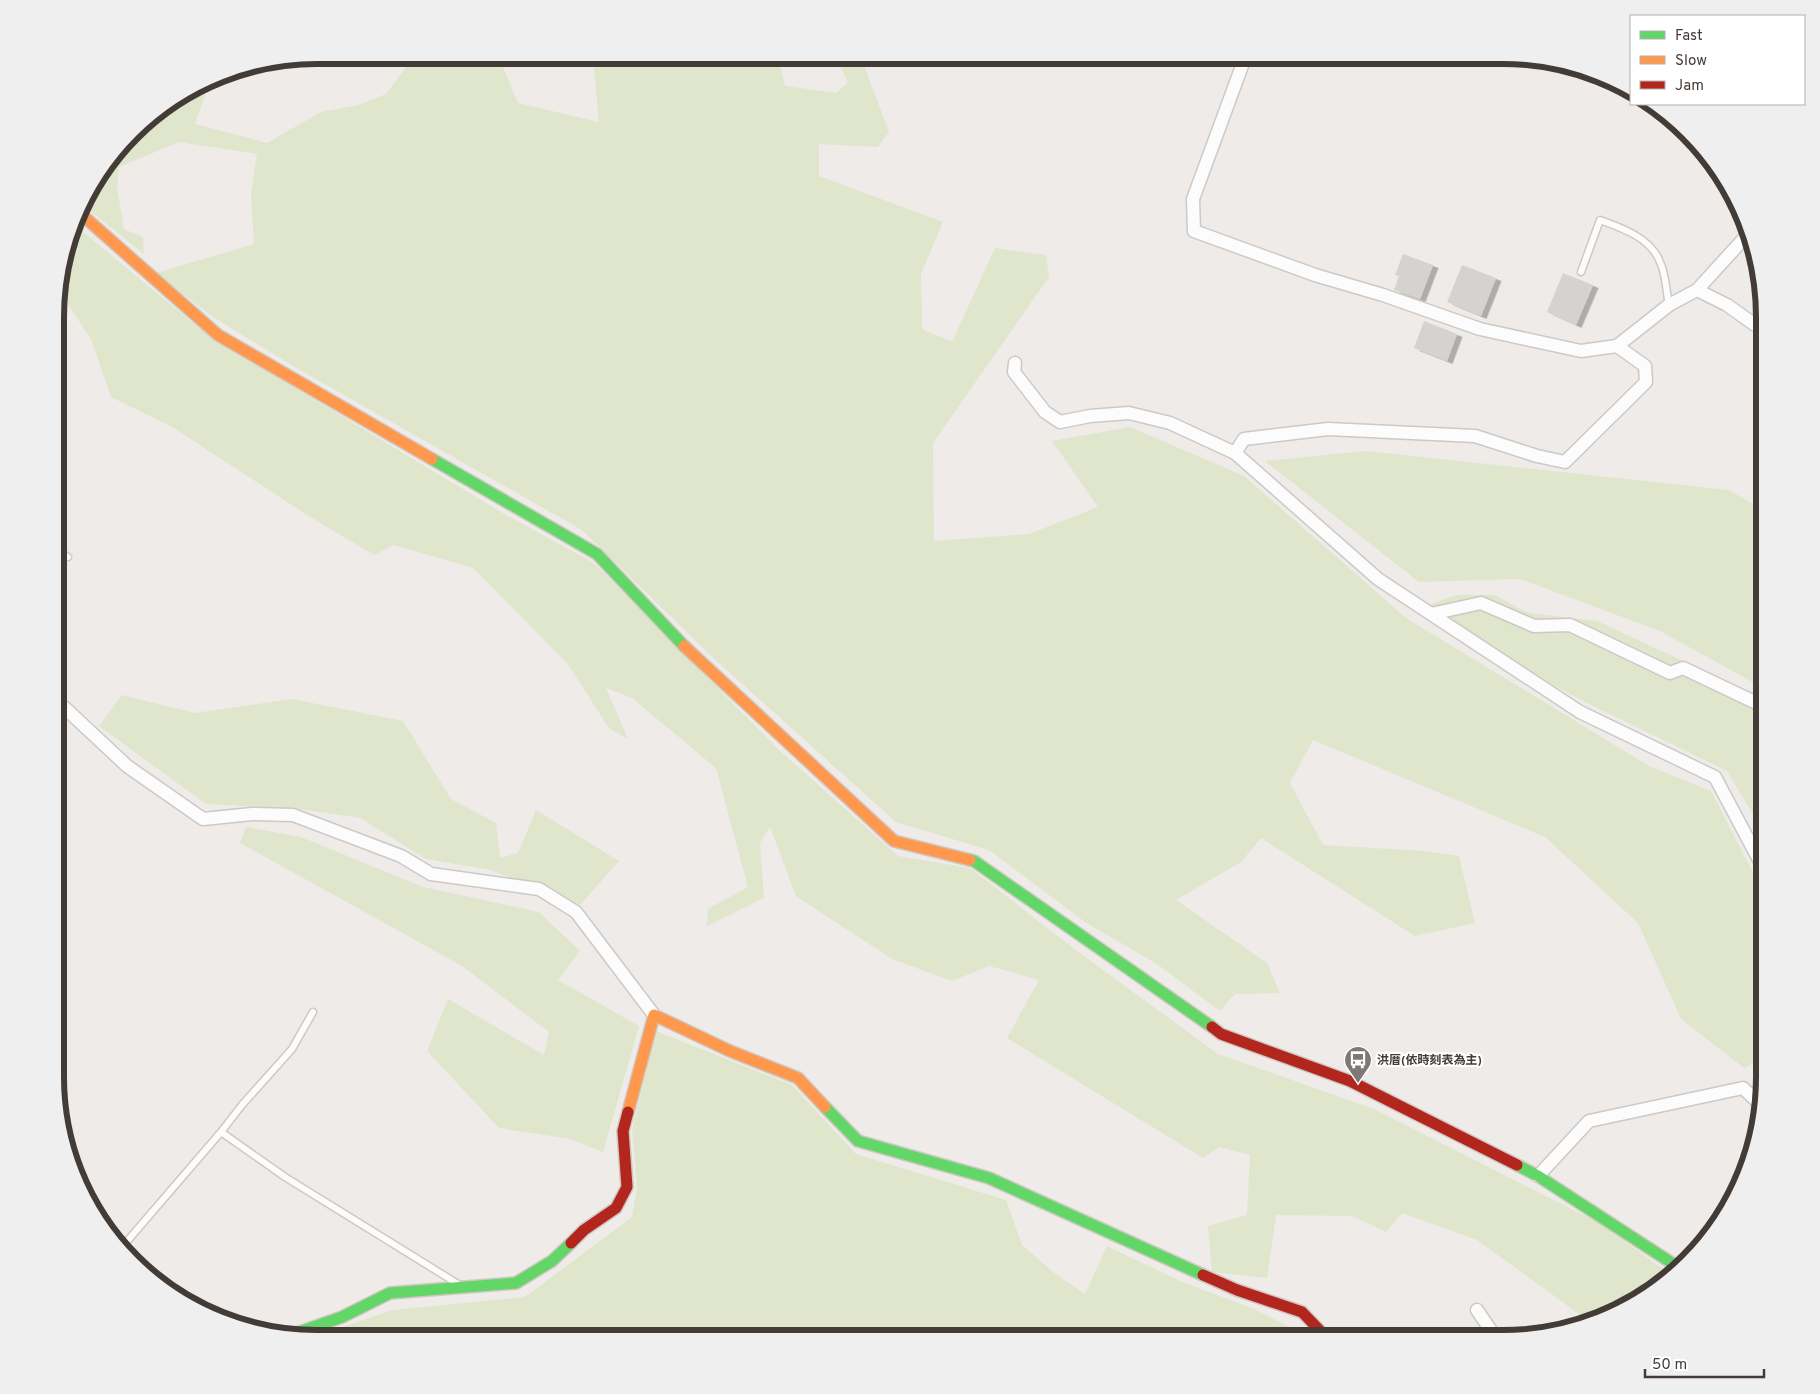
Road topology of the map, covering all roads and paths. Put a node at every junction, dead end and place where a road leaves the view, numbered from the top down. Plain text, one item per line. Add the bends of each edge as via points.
1 (1243, 64) edge
2 (84, 217) edge
3 (1744, 239) edge
4 (1581, 272) dead end
5 (1697, 290) junction
6 (1669, 305) junction
7 (1756, 326) edge
8 (1617, 346) junction
9 (1015, 363) dead end
10 (1235, 453) junction
11 (64, 554) edge
12 (68, 557) dead end
13 (1431, 614) junction
14 (1756, 703) edge
15 (64, 707) edge
16 (1756, 854) edge
17 (313, 1012) dead end
18 (654, 1015) junction
19 (1755, 1100) edge
20 (221, 1132) junction
21 (1538, 1176) junction
22 (126, 1243) edge
23 (1673, 1264) edge
24 (463, 1287) junction
25 (1477, 1310) dead end
26 (305, 1330) edge
27 (1319, 1330) edge
28 (1491, 1330) edge

1 - 8 street via 1193,199 1194,231 1480,329 1581,351
2 - 21 street via 218,335 597,554 696,659 894,841 974,861 1221,1034 1350,1081
3 - 5 street
4 - 6 lane via 1600,220 1622,228 1647,242 1660,262
5 - 6 street
5 - 7 street via 1727,305
6 - 8 street
8 - 10 street via 1645,366 1646,382 1565,462 1475,436 1328,429 1244,439
9 - 10 street via 1014,372 1044,412 1060,422 1129,413 1170,423
10 - 13 street via 1378,579
11 - 12 lane
13 - 14 street via 1481,603 1534,626 1570,625 1670,673 1683,668
13 - 16 street via 1580,712 1715,777
15 - 18 street via 127,766 203,818 293,815 402,856 431,874 539,889 576,912
17 - 20 lane via 292,1049
18 - 24 street via 624,1131 627,1187 616,1208 584,1230 552,1261 516,1283
18 - 27 street via 730,1051 798,1078 858,1142 988,1178 1237,1290 1302,1312
19 - 21 street via 1743,1088 1588,1122
20 - 22 lane
20 - 24 lane via 285,1177
21 - 23 street
24 - 26 street via 390,1293 342,1317
25 - 28 street

